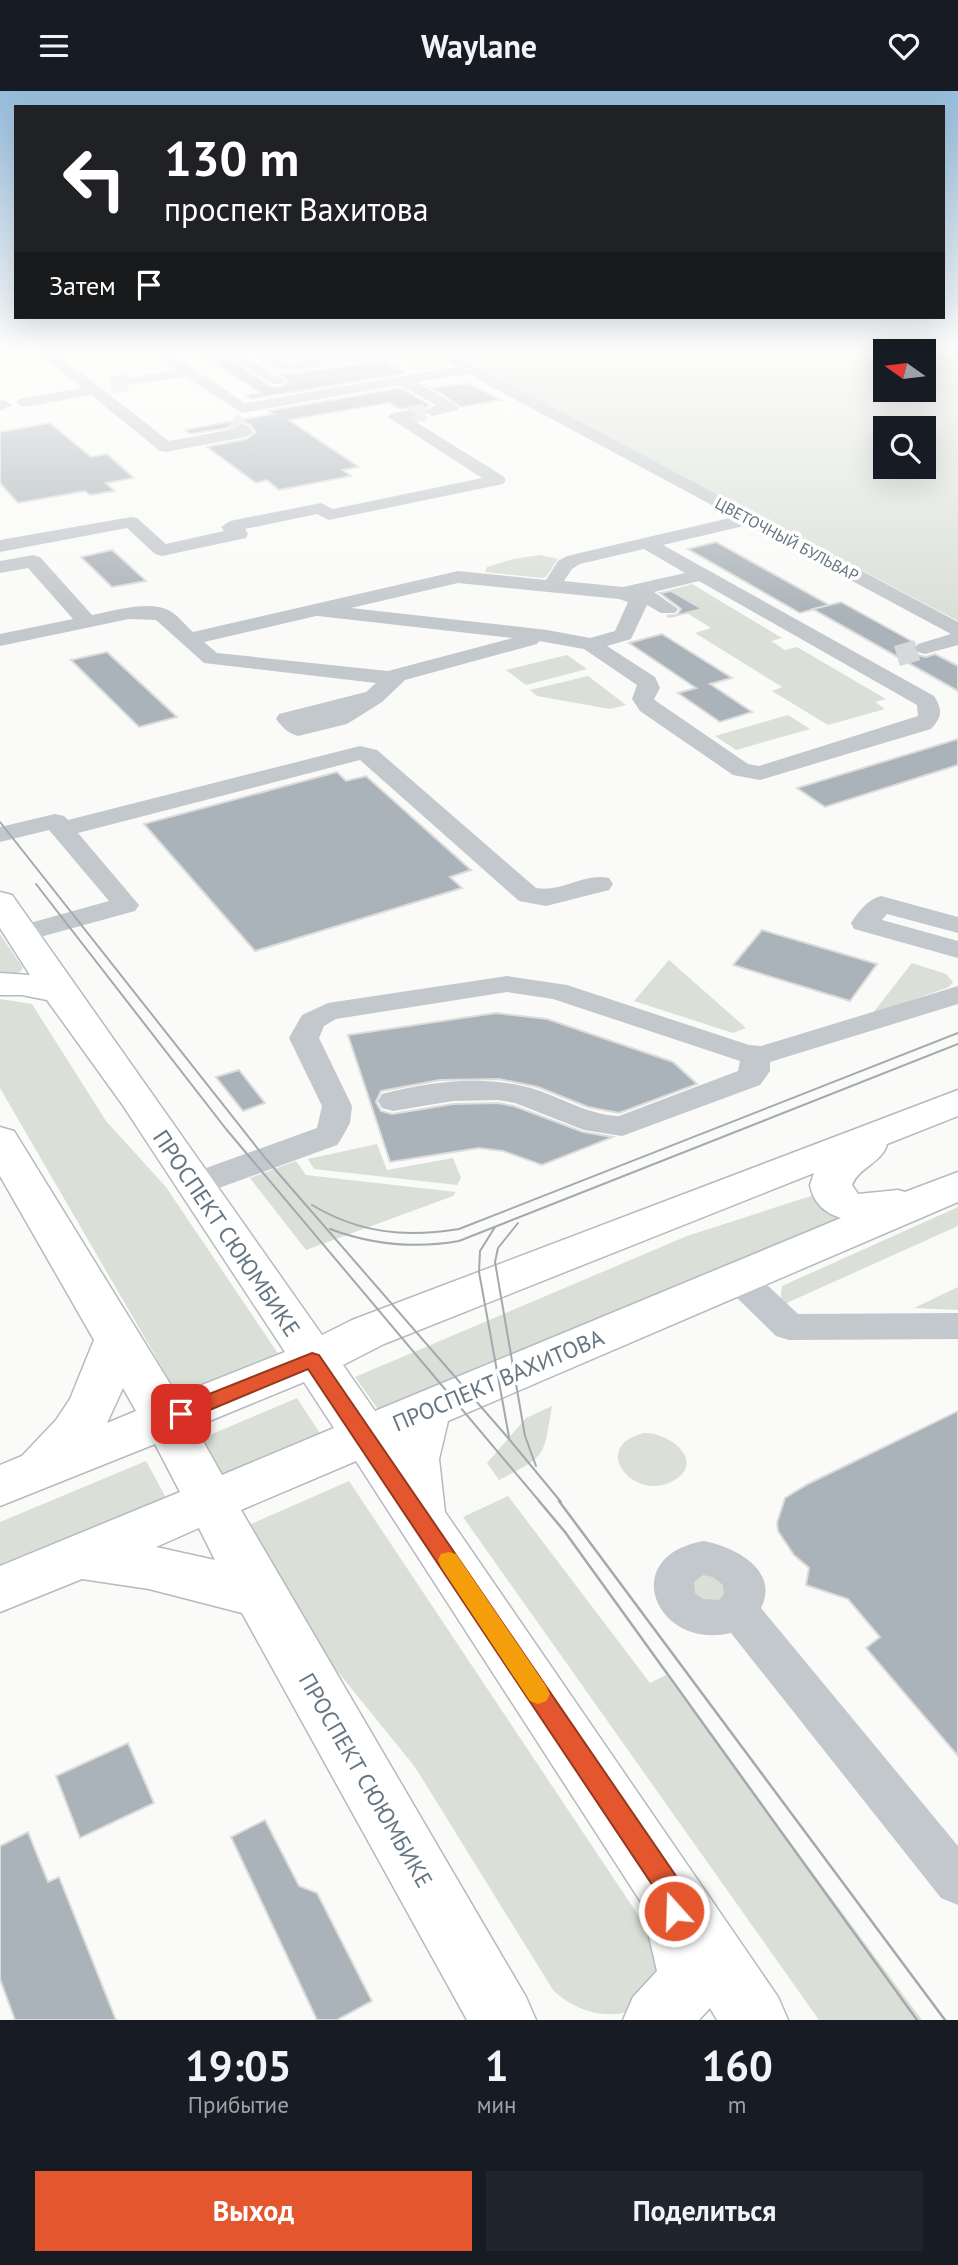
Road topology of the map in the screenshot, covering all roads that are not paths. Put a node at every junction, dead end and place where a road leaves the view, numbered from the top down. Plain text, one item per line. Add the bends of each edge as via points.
1 (157, 438) edge
2 (216, 438) edge
3 (433, 438) tunnel mouth
4 (600, 438) edge
5 (751, 519) junction
6 (725, 525) junction
7 (646, 543) junction
8 (0, 546) edge
9 (802, 547) junction
10 (777, 553) junction
11 (0, 567) edge
12 (700, 575) junction
13 (551, 586) junction
14 (630, 592) junction
15 (668, 609) dead end
16 (318, 610) junction
17 (87, 622) junction
18 (547, 636) junction
19 (188, 639) junction
20 (0, 641) edge
21 (949, 642) edge
22 (590, 644) junction
23 (897, 656) tunnel mouth
24 (865, 665) junction
25 (398, 675) junction
26 (374, 697) dead end
27 (63, 829) junction
28 (0, 835) edge
29 (600, 884) dead end
30 (0, 902) edge
31 (958, 925) edge
32 (22, 934) junction
33 (958, 950) edge
34 (0, 984) edge
35 (60, 992) junction
36 (958, 995) edge
37 (755, 1055) junction
38 (393, 1101) dead end
39 (958, 1102) edge
40 (883, 1133) junction
41 (0, 1140) edge
42 (193, 1185) junction
43 (951, 1190) edge
44 (739, 1279) junction
45 (261, 1281) junction
46 (958, 1326) edge
47 (368, 1332) junction
48 (117, 1339) junction
49 (312, 1360) junction
50 (429, 1410) junction
51 (167, 1420) junction
52 (365, 1436) junction
53 (18, 1479) edge
54 (210, 1500) junction
55 (424, 1522) junction
56 (78, 1557) junction
57 (0, 1590) edge
58 (261, 1596) junction
59 (737, 1610) dead end
60 (958, 1882) edge
61 (668, 1888) junction
62 (503, 2013) edge
63 (656, 2020) edge
64 (755, 2020) edge

1 - 2 street via 168,448
3 - 8 street via 497,480 329,515 321,508 230,527 239,534 162,550 131,522
4 - 5 street, ЦВЕТОЧНЫЙ БУЛЬВАР
5 - 6 street
5 - 9 street, ЦВЕТОЧНЫЙ БУЛЬВАР
6 - 7 street
6 - 10 street
7 - 12 street
7 - 13 street via 571,561
9 - 10 street
9 - 21 street, ЦВЕТОЧНЫЙ БУЛЬВАР
10 - 21 street
11 - 17 street via 33,561
12 - 14 street
12 - 24 street
13 - 14 street
13 - 16 street via 458,577
14 - 15 street
14 - 22 street via 640,602 624,635
16 - 18 street
16 - 19 street
17 - 19 street via 129,613 161,614
17 - 20 street
18 - 22 street
18 - 25 street
19 - 25 street via 211,659 388,678
22 - 24 street via 647,682 643,699 648,706 749,773 927,721 931,712 926,701
23 - 24 street
25 - 26 street
27 - 28 street via 55,821
27 - 29 street via 360,753 369,755 528,895 546,898
27 - 32 street via 126,905
30 - 32 main road, ПРОСПЕКТ СЮЮМБИКЕ
31 - 33 street via 881,904 864,923
32 - 35 main road, ПРОСПЕКТ СЮЮМБИКЕ
34 - 35 main road
35 - 42 main road, ПРОСПЕКТ СЮЮМБИКЕ
36 - 37 street
37 - 38 street via 755,1071 749,1078 622,1126 603,1125 498,1091 460,1090
37 - 42 street via 565,993 526,985 340,1009 312,1021 304,1038 337,1106 336,1123 326,1138
39 - 40 main road
40 - 43 main road via 834,1175 830,1184 835,1198 856,1208 884,1207
40 - 47 main road
41 - 48 main road, ПРОСПЕКТ СЮЮМБИКЕ
42 - 45 main road, ПРОСПЕКТ СЮЮМБИКЕ
43 - 44 main road, ПРОСПЕКТ ВАХИТОВА
44 - 46 street via 789,1327 865,1321
44 - 50 main road, ПРОСПЕКТ ВАХИТОВА
45 - 47 main road via 301,1314 340,1329
45 - 49 main road, ПРОСПЕКТ СЮЮМБИКЕ
47 - 49 main road
48 - 51 main road, ПРОСПЕКТ СЮЮМБИКЕ
48 - 53 main road via 92,1406 73,1433
49 - 51 main road
49 - 52 main road, ПРОСПЕКТ СЮЮМБИКЕ
50 - 52 main road, ПРОСПЕКТ ВАХИТОВА
50 - 55 main road via 417,1434 411,1465
51 - 53 main road
51 - 54 main road, ПРОСПЕКТ СЮЮМБИКЕ
52 - 54 main road, ПРОСПЕКТ ВАХИТОВА
52 - 55 main road, ПРОСПЕКТ СЮЮМБИКЕ
54 - 56 main road, ПРОСПЕКТ ВАХИТОВА
54 - 58 main road, ПРОСПЕКТ СЮЮМБИКЕ
55 - 61 main road, ПРОСПЕКТ СЮЮМБИКЕ
56 - 57 main road, ПРОСПЕКТ ВАХИТОВА
56 - 58 main road via 187,1573
58 - 62 main road, ПРОСПЕКТ СЮЮМБИКЕ
59 - 60 street
61 - 63 main road via 691,1981
61 - 64 main road, ПРОСПЕКТ СЮЮМБИКЕ

